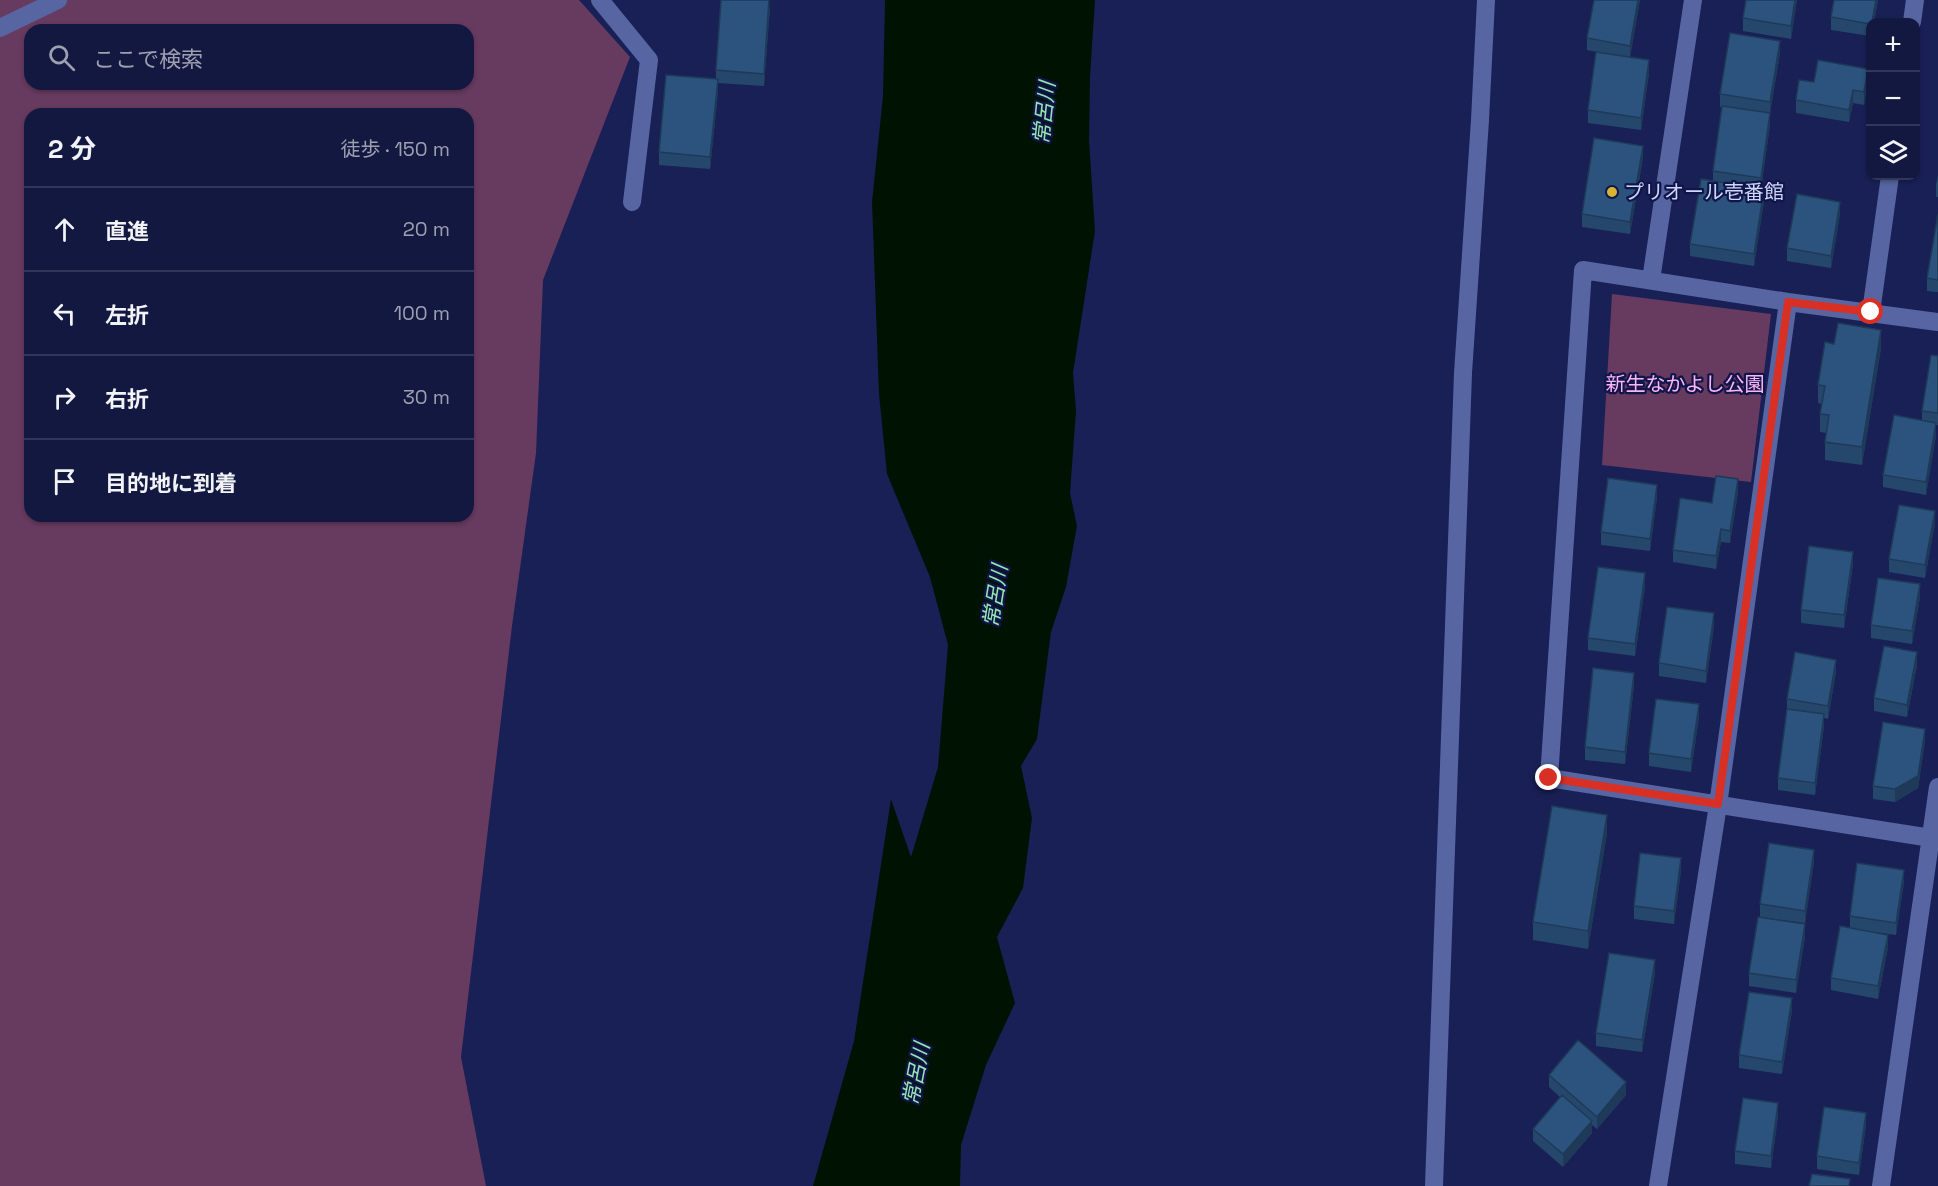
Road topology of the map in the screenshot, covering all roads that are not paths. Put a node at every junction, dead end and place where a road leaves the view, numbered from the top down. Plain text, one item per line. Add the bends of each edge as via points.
1 (58, 0) edge
2 (600, 0) edge
3 (1486, 0) edge
4 (1693, 0) edge
5 (1915, 0) edge
6 (1913, 18) edge
7 (0, 28) edge
8 (1889, 180) edge
9 (632, 202) dead end
10 (1651, 280) junction
11 (1788, 302) junction
12 (1871, 312) junction
13 (1938, 322) edge
14 (1938, 786) edge
15 (1718, 804) junction
16 (1931, 838) junction
17 (1434, 1186) edge
18 (1658, 1186) edge
19 (1881, 1186) edge

1 - 7 street
2 - 9 street via 649,60
3 - 17 street via 1463,373
4 - 10 street
5 - 6 street
8 - 12 street
10 - 11 street
10 - 15 street via 1583,270 1549,778
11 - 12 street
11 - 15 street
12 - 13 street
14 - 16 street
15 - 16 street
15 - 18 street
16 - 19 street

